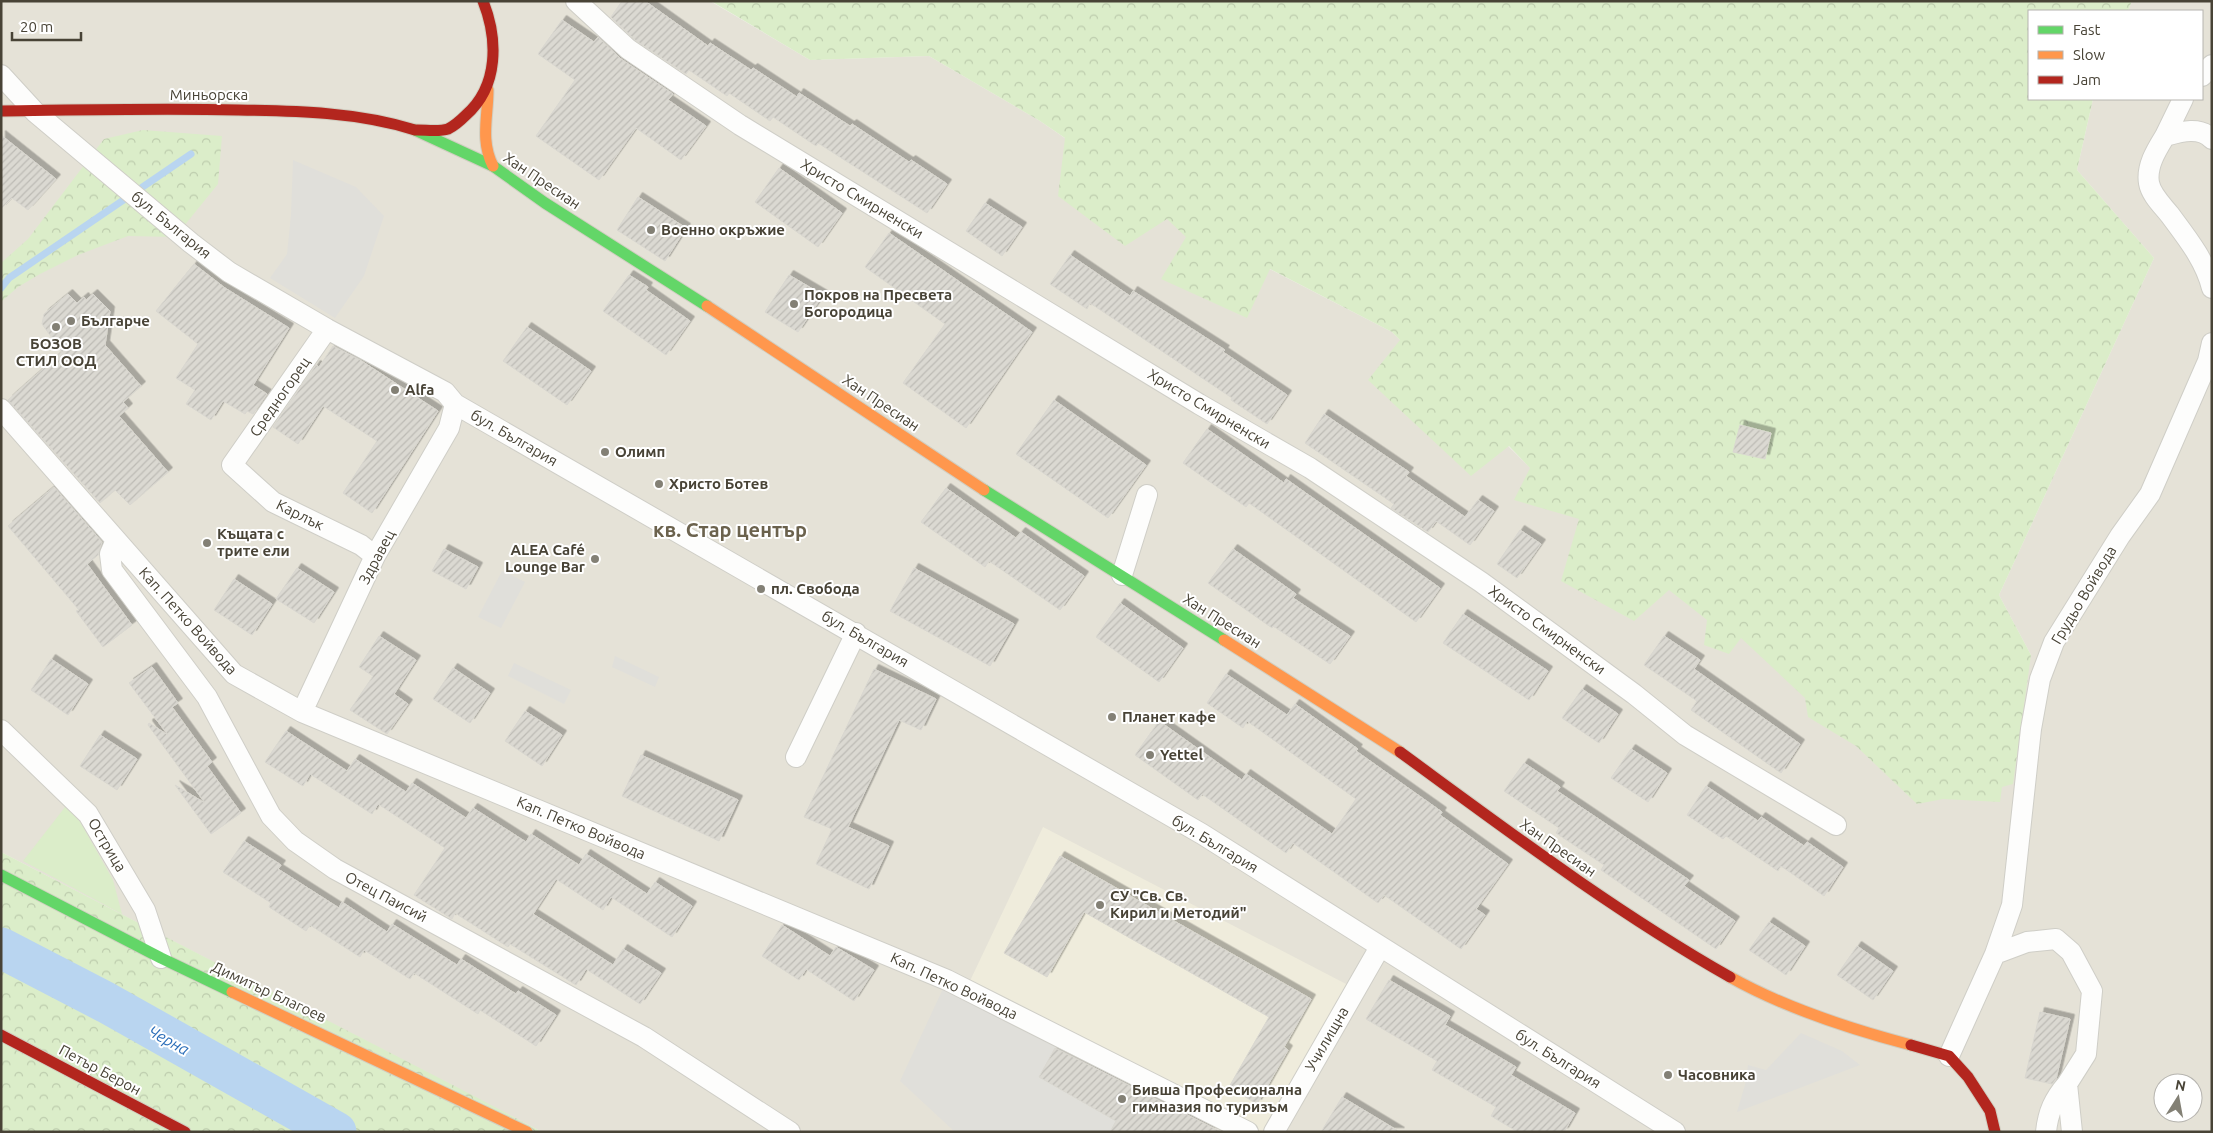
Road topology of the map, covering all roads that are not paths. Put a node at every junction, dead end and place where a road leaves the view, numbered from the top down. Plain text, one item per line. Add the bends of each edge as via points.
1 (483, 1) edge
2 (576, 1) edge
3 (2212, 65) edge
4 (1, 75) edge
5 (2203, 75) edge
6 (488, 82) junction
7 (2182, 100) edge
8 (1, 110) edge
9 (36, 112) junction
10 (415, 130) junction
11 (2164, 136) junction
12 (2212, 139) edge
13 (493, 166) junction
14 (2212, 288) edge
15 (327, 328) junction
16 (2212, 343) edge
17 (455, 404) junction
18 (1, 409) edge
19 (232, 465) joint
20 (1147, 495) dead end
21 (116, 540) junction
22 (375, 556) junction
23 (1122, 575) junction
24 (856, 634) junction
25 (302, 712) junction
26 (1, 730) edge
27 (796, 757) dead end
28 (1836, 825) dead end
29 (1, 875) edge
30 (1380, 947) junction
31 (1995, 954) junction
32 (161, 958) junction
33 (1, 1035) edge
34 (1954, 1061) junction
35 (2067, 1084) junction
36 (184, 1132) edge
37 (527, 1132) edge
38 (790, 1132) edge
39 (1248, 1132) edge
40 (1274, 1132) edge
41 (1675, 1132) edge
42 (1995, 1132) edge
43 (2046, 1132) edge
44 (2072, 1132) edge

1 - 6 street via 494,41
2 - 28 street, Христо Смирненски via 628,50 740,125 1310,468 1481,582 1685,735
3 - 5 street
4 - 9 street, бул. България
6 - 10 street via 480,102 471,113 449,128
6 - 13 street via 484,145
7 - 11 street
8 - 9 street, Миньорска
9 - 10 street, Миньорска via 289,110 358,117
9 - 15 street, бул. България via 229,272
10 - 13 street, Хан Пресиан
11 - 12 street via 2182,131 2198,132
11 - 14 street via 2150,166 2149,182 2155,196 2203,264
13 - 23 street, Хан Пресиан via 545,203 758,338 960,475
15 - 17 street, бул. България via 445,392
15 - 19 street, Средногорец
16 - 31 street, Грудьо Войвода via 2208,362 2150,494 2054,642 2040,679 2031,729 2012,905
17 - 22 street, Здравец via 449,428
17 - 24 street, бул. България
18 - 21 street, Кап. Петко Войвода
19 - 22 street, Карлък via 273,502 362,545
20 - 23 street
21 - 25 street, Кап. Петко Войвода via 234,674
21 - 38 street, Отец Паисий via 110,554 112,570 207,697 271,816 296,841 335,869 644,1037
22 - 25 street, Здравец
23 - 34 street, Хан Пресиан via 1386,742 1552,863 1709,966 1758,994
24 - 27 street
24 - 30 street, бул. България via 1202,834
25 - 39 street, Кап. Петко Войвода via 947,980
26 - 32 street, Острица via 88,814 145,910
29 - 32 street, Димитър Благоев
30 - 40 street, Училищна
30 - 41 street, бул. България
31 - 34 street, Грудьо Войвода
31 - 35 street via 2027,942 2056,939 2071,952 2092,992 2086,1054
32 - 37 street, Димитър Благоев
33 - 36 street, Петър Берон
34 - 42 street via 1990,1111
35 - 43 street via 2055,1098
35 - 44 street

